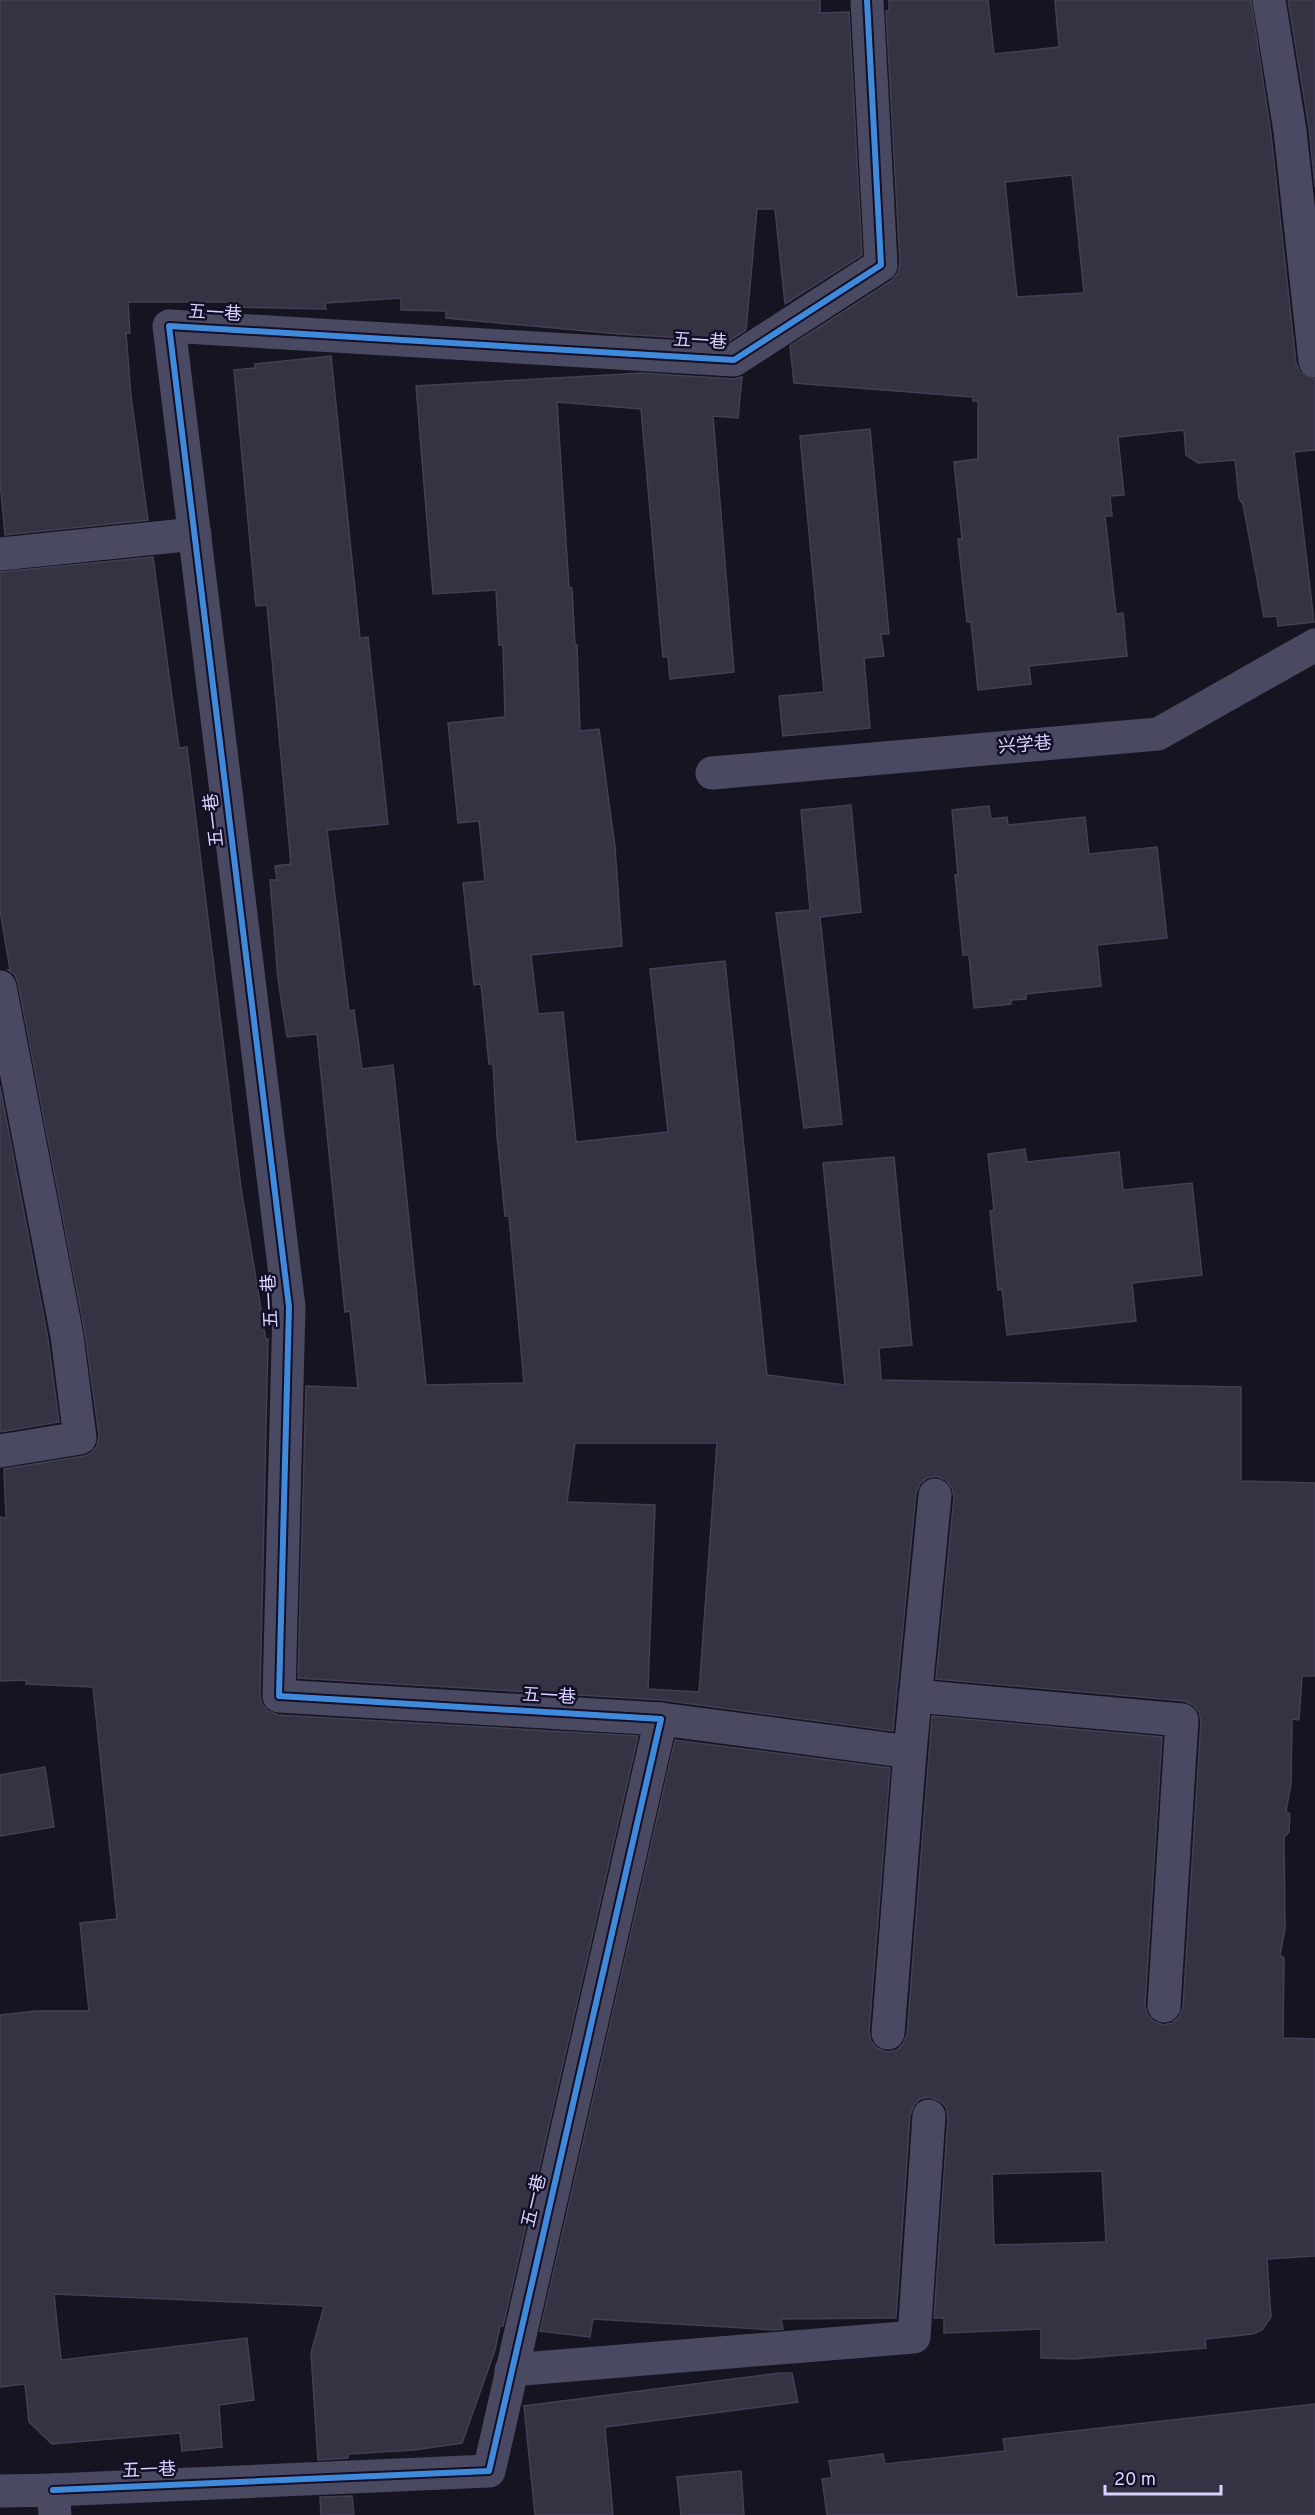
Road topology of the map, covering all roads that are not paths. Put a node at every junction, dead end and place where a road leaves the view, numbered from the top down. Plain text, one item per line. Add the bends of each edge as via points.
1 (867, 0) edge
2 (1269, 0) edge
3 (1315, 361) edge
4 (195, 534) junction
5 (0, 554) edge
6 (1315, 645) edge
7 (712, 773) dead end
8 (0, 987) edge
9 (0, 1451) edge
10 (935, 1495) dead end
11 (915, 1696) junction
12 (661, 1719) junction
13 (910, 1752) junction
14 (1164, 2006) dead end
15 (888, 2032) dead end
16 (929, 2116) dead end
17 (512, 2370) junction
18 (0, 2491) edge
19 (54, 2502) edge

1 - 4 street, 五一巷 via 881,265 734,360 169,326
2 - 3 street via 1290,131
4 - 5 street
4 - 12 street, 五一巷 via 289,1307 279,1696
6 - 7 street, 兴学巷 via 1158,734
8 - 9 street via 68,1336 80,1438
10 - 11 street
11 - 13 street
11 - 14 street via 1182,1720
12 - 13 street
12 - 17 street, 五一巷
13 - 15 street
16 - 17 street via 914,2337
17 - 19 street, 五一巷 via 489,2471
18 - 19 street

